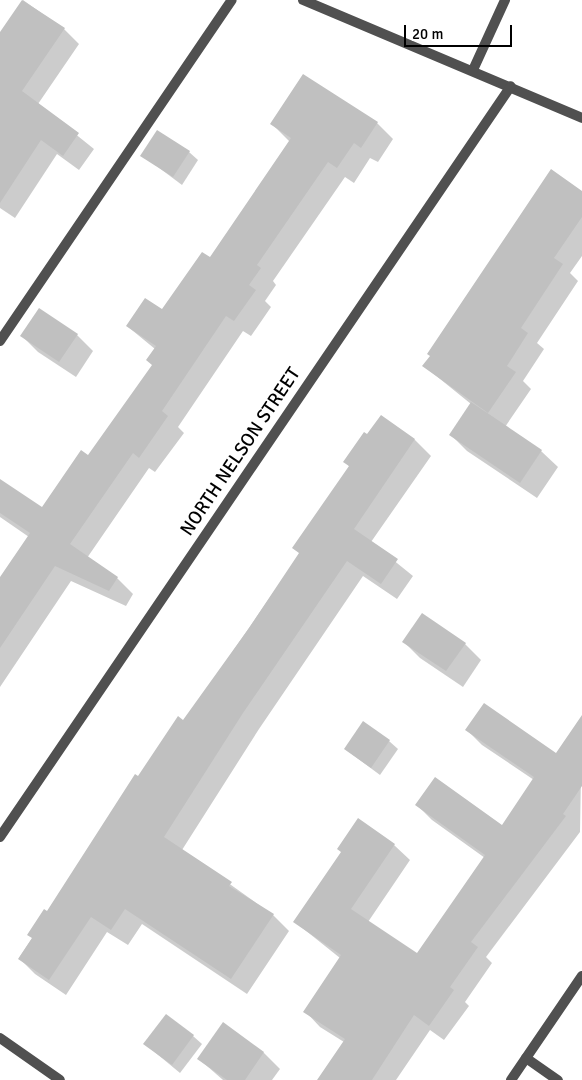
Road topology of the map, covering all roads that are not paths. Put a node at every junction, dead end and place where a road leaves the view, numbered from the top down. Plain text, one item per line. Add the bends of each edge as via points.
1 (232, 0) edge
2 (303, 0) edge
3 (505, 0) edge
4 (473, 70) junction
5 (511, 86) junction
6 (582, 118) edge
7 (0, 340) edge
8 (0, 837) edge
9 (582, 976) edge
10 (0, 1038) edge
11 (526, 1058) junction
12 (60, 1080) edge
13 (511, 1080) edge
14 (558, 1080) edge

1 - 7 street
2 - 4 street
3 - 4 street
4 - 5 street
5 - 6 street
5 - 8 street, NORTH NELSON STREET
9 - 11 street
10 - 12 street
11 - 13 street
11 - 14 street

